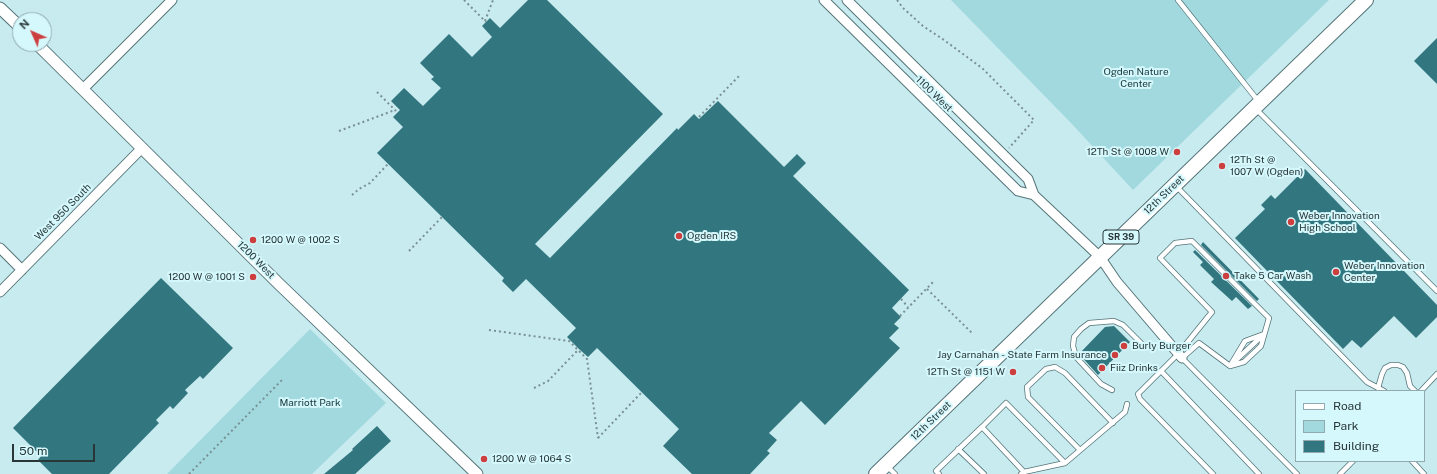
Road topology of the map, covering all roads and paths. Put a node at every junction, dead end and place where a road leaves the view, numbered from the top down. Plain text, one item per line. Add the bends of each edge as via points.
1 (172, 0) edge
2 (464, 0) edge
3 (493, 0) edge
4 (824, 0) edge
5 (847, 0) edge
6 (897, 0) edge
7 (1178, 0) edge
8 (1366, 0) edge
9 (0, 8) edge
10 (12, 20) edge
11 (45, 52) edge
12 (740, 75) dead end
13 (82, 88) junction
14 (377, 92) dead end
15 (1257, 105) junction
16 (394, 110) junction
17 (397, 112) dead end
18 (699, 117) dead end
19 (339, 131) dead end
20 (142, 148) junction
21 (1004, 156) junction
22 (388, 164) dead end
23 (995, 168) junction
24 (1175, 185) junction
25 (352, 195) dead end
26 (1034, 195) junction
27 (442, 217) dead end
28 (0, 248) edge
29 (409, 251) dead end
30 (1100, 257) junction
31 (22, 270) junction
32 (934, 282) dead end
33 (927, 288) junction
34 (1437, 291) edge
35 (0, 292) edge
36 (900, 299) dead end
37 (908, 307) junction
38 (900, 316) dead end
39 (489, 330) dead end
40 (972, 333) dead end
41 (1264, 334) junction
42 (1143, 345) dead end
43 (578, 350) junction
44 (1180, 356) junction
45 (1230, 366) junction
46 (1161, 371) junction
47 (1437, 374) edge
48 (283, 379) dead end
49 (534, 388) dead end
50 (1378, 388) junction
51 (1112, 390) dead end
52 (1382, 390) edge
53 (1414, 390) edge
54 (1421, 390) edge
55 (642, 392) dead end
56 (1127, 404) dead end
57 (1113, 424) junction
58 (982, 427) junction
59 (958, 449) junction
60 (1080, 450) junction
61 (1352, 462) edge
62 (1413, 462) edge
63 (1065, 463) junction
64 (886, 471) edge
65 (1022, 473) edge
66 (189, 474) edge
67 (477, 474) edge
68 (939, 474) edge
69 (984, 474) edge
70 (1213, 474) edge
71 (1259, 474) edge
72 (1297, 474) edge
73 (1340, 474) edge
74 (1424, 474) edge

1 - 13 street
2 - 3 path via 485,22
4 - 23 street, 1100 West
5 - 21 street, 1100 West
6 - 21 path via 923,26 982,68 1034,120
7 - 15 lane
8 - 15 main road, 12th Street / SR 39
9 - 10 street
11 - 13 street, 1200 West
12 - 18 path
13 - 20 street, 1200 West
14 - 16 path
15 - 24 main road, 12th Street / SR 39
15 - 34 lane
16 - 17 path
16 - 19 path
20 - 31 street, West 950 South
20 - 67 street, 1200 West
21 - 23 street
21 - 26 street, 1100 West via 1028,179
22 - 25 path via 370,183
23 - 26 street, 1100 West via 1018,191
24 - 30 main road, 12th Street / SR 39
24 - 50 lane via 1367,382
26 - 30 street, 1100 West
27 - 29 path
28 - 31 street
30 - 44 street, 1100 West via 1117,282
30 - 64 main road, 12th Street / SR 39
31 - 35 street, West 950 South
32 - 33 path
33 - 37 path
33 - 40 path
36 - 37 path
37 - 38 path
39 - 43 path via 569,341
41 - 44 lane via 1269,318 1192,241 1175,243 1160,258 1212,312
41 - 45 lane
41 - 45 lane via 1245,341
42 - 51 lane via 1123,325 1114,321 1089,323 1074,337 1076,357 1101,384
43 - 49 path via 548,381
43 - 55 path via 587,358 598,438
44 - 45 lane via 1199,343
44 - 46 lane
44 - 72 lane
46 - 70 lane via 1138,394 1140,399
46 - 71 lane
47 - 54 lane
48 - 66 path
50 - 52 lane
50 - 53 lane via 1385,368 1398,365 1403,367
56 - 57 lane via 1125,412
57 - 60 lane
57 - 60 lane via 1065,373 1055,367 1046,368 1027,387 1028,397
58 - 59 lane
58 - 63 lane via 1006,403
58 - 65 lane
59 - 68 lane via 936,471
59 - 69 lane
60 - 63 lane
61 - 73 lane
62 - 74 lane
63 - 65 lane

